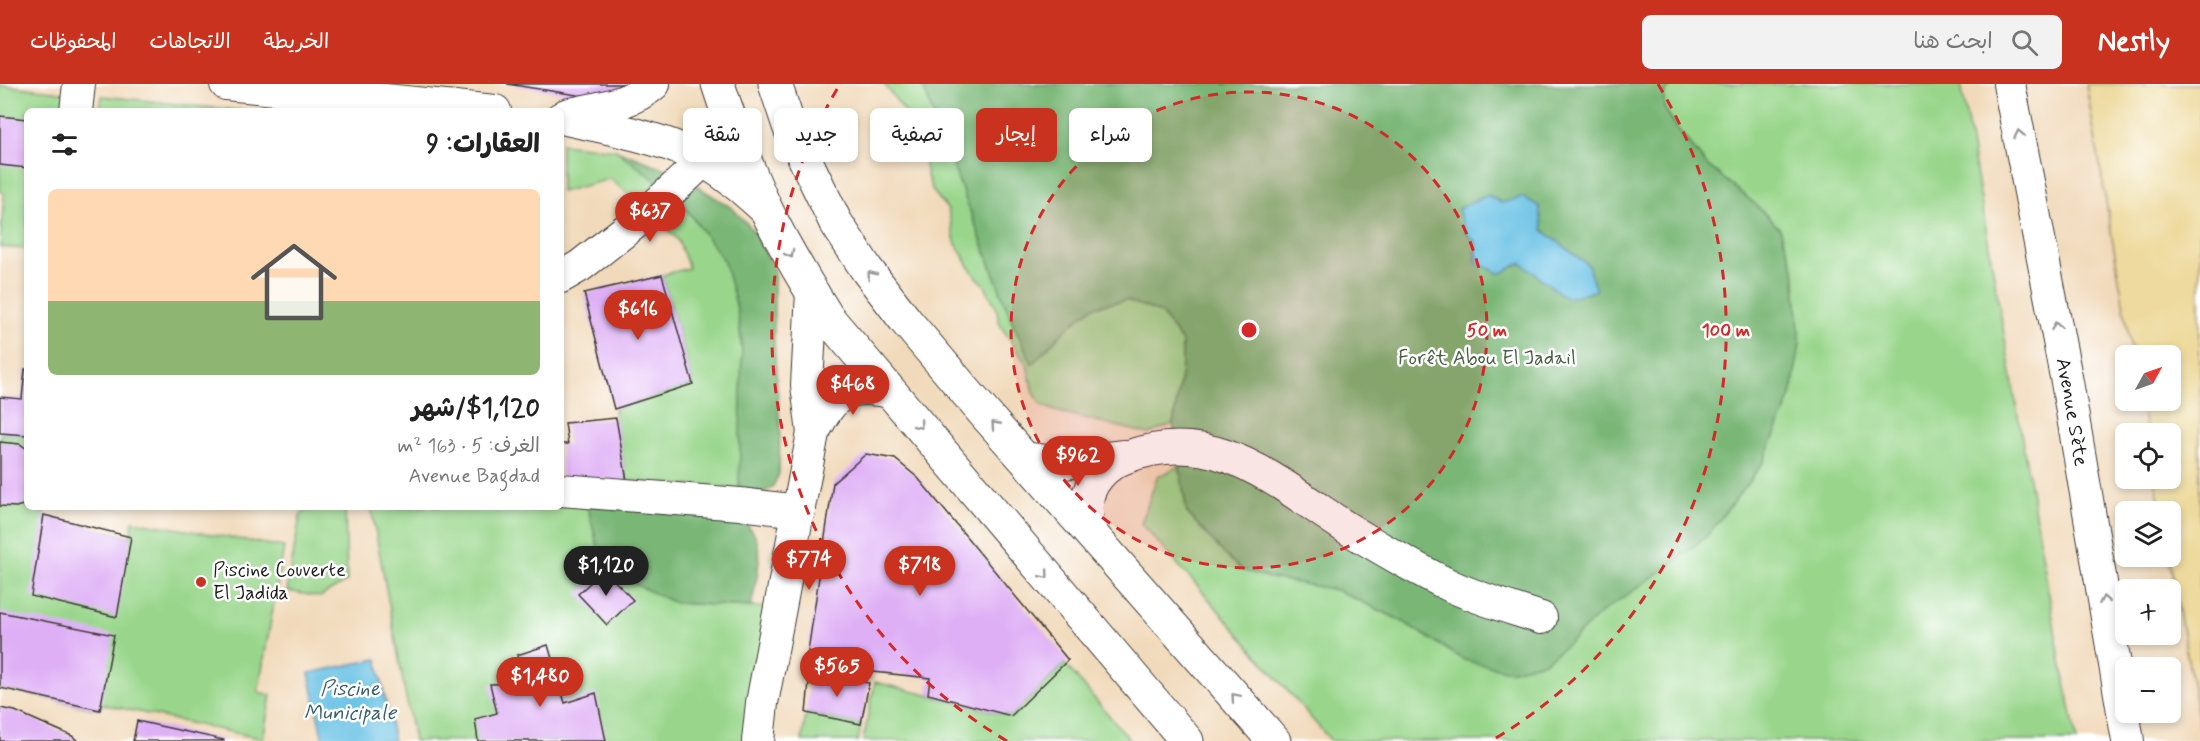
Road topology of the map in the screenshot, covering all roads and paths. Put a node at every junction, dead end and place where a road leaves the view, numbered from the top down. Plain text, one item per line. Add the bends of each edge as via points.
1 (79, 84) edge
2 (226, 84) edge
3 (654, 84) edge
4 (718, 84) edge
5 (776, 84) edge
6 (2009, 84) edge
7 (76, 108) edge
8 (465, 108) edge
9 (564, 116) edge
10 (564, 118) edge
11 (683, 151) edge
12 (702, 162) edge
13 (705, 162) edge
14 (766, 210) junction
15 (564, 275) edge
16 (812, 292) junction
17 (891, 392) junction
18 (813, 433) junction
19 (1131, 455) junction
20 (1024, 458) junction
21 (564, 490) edge
22 (799, 511) junction
23 (1090, 532) junction
24 (1541, 618) dead end
25 (758, 741) edge
26 (1187, 741) edge
27 (1274, 741) edge
28 (2128, 741) edge

1 - 7 street
2 - 8 street
3 - 9 street via 628,100
4 - 14 highway via 731,127
20 -> 5 highway via 867,270 835,221 789,126
28 -> 6 street, Avenue Sète via 2067,382
10 - 11 street via 637,135
12 - 15 street via 644,216
13 - 14 street
14 -> 16 highway
16 - 17 highway via 828,318
16 - 18 street via 807,385
17 - 18 street via 866,387 841,394 826,409
17 -> 26 highway
18 - 22 street
19 - 20 street via 1063,464
19 - 23 street via 1113,462 1091,490 1086,505
19 - 24 street via 1196,447 1231,457 1452,586
20 - 23 highway
21 - 22 street
22 - 25 street
27 -> 23 highway

